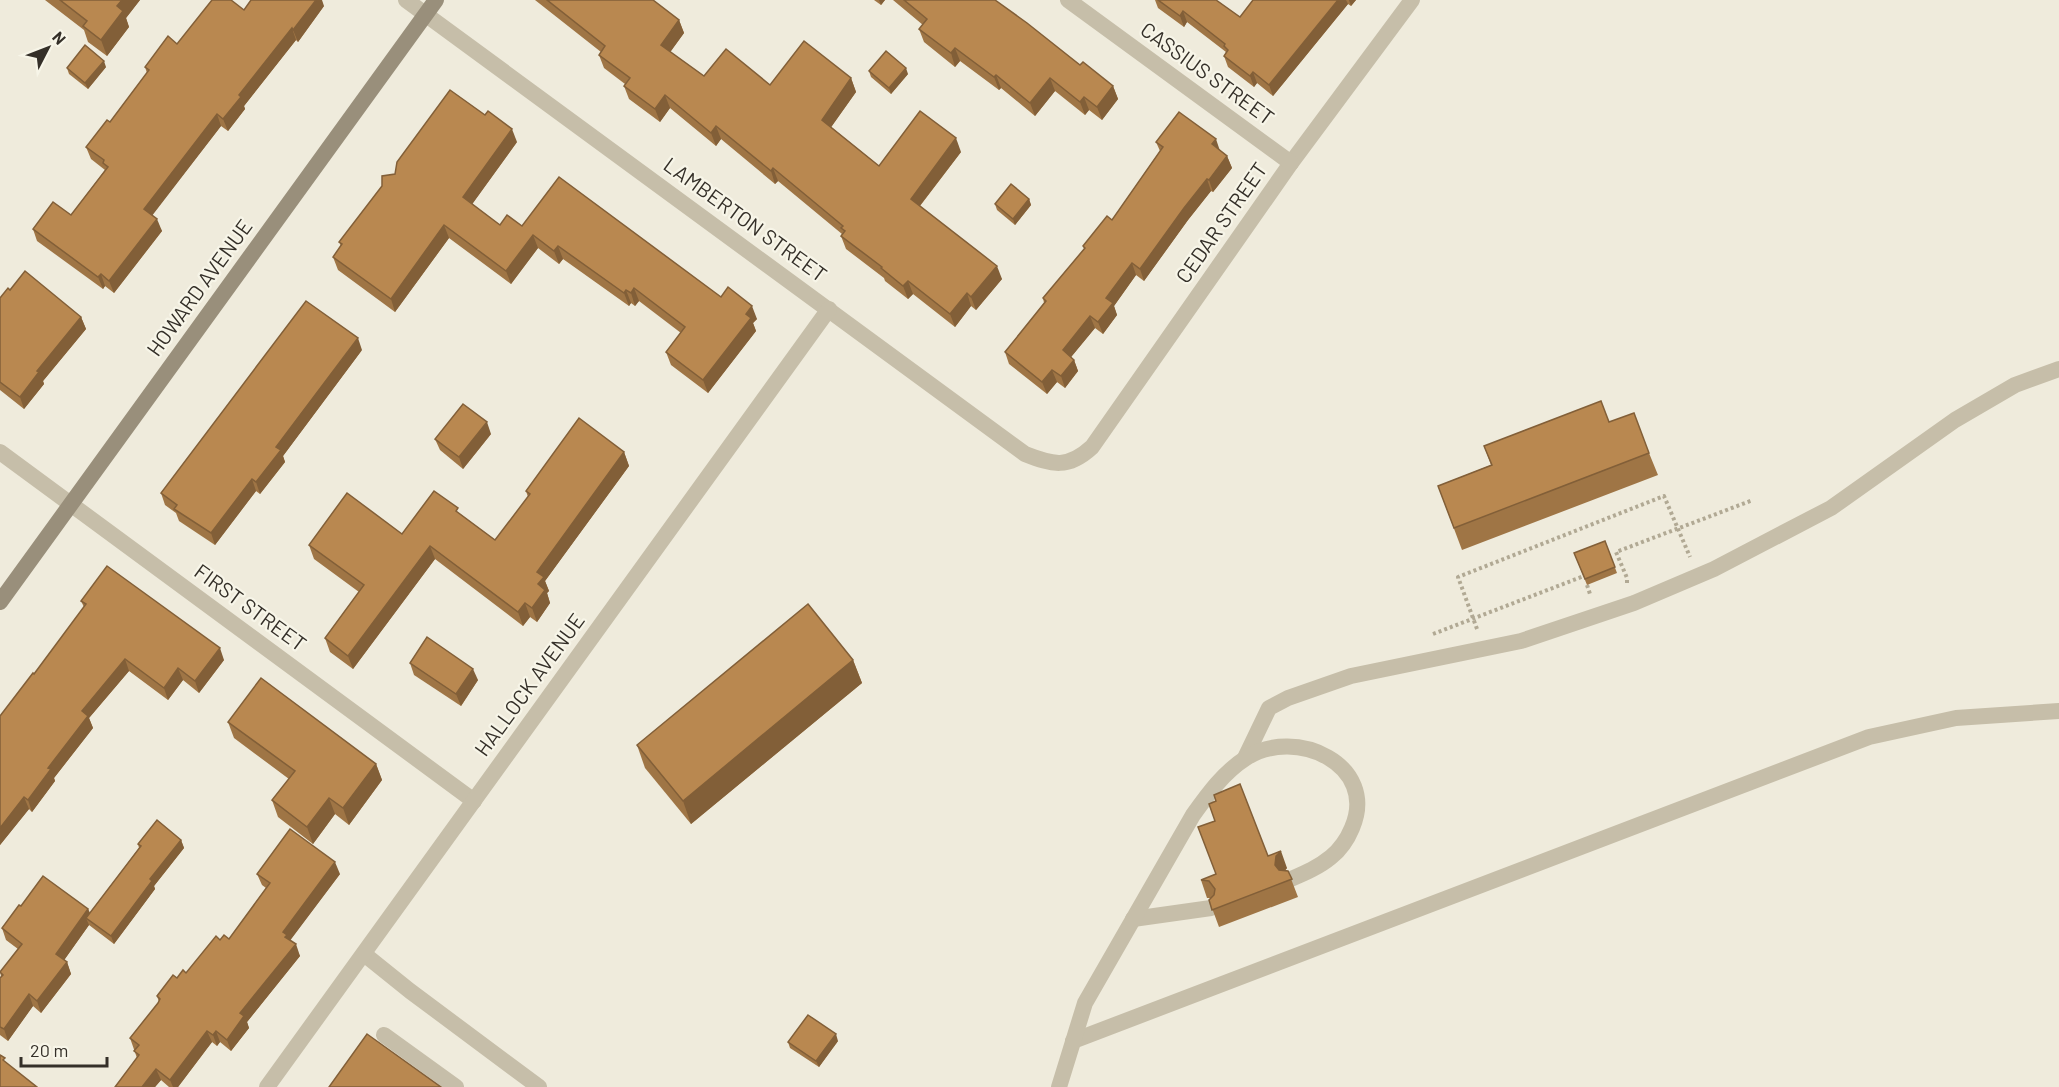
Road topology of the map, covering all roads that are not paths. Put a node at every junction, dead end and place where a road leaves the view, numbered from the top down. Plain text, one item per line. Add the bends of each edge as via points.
1 (406, 0) edge
2 (436, 0) edge
3 (1068, 0) edge
4 (1412, 0) edge
5 (425, 15) junction
6 (1291, 163) junction
7 (829, 309) junction
8 (2059, 369) edge
9 (0, 453) edge
10 (1063, 464) joint
11 (71, 505) junction
12 (0, 602) edge
13 (2059, 711) edge
14 (1245, 758) junction
15 (474, 801) junction
16 (1291, 879) edge
17 (1211, 908) edge
18 (1133, 919) junction
19 (364, 954) junction
20 (384, 1035) dead end
21 (1073, 1041) junction
22 (267, 1087) edge
23 (456, 1087) edge
24 (539, 1087) edge
25 (1059, 1087) edge

1 - 5 street, LAMBERTON STREET
2 - 5 main road, HOWARD AVENUE
3 - 6 street, CASSIUS STREET
4 - 6 street, CEDAR STREET
5 - 7 street, LAMBERTON STREET
5 - 11 main road, HOWARD AVENUE
6 - 10 street, CEDAR STREET via 1092,447
7 - 10 street, LAMBERTON STREET via 1024,454
7 - 15 street, HALLOCK AVENUE
8 - 14 street via 2015,385 1955,420 1831,508 1634,603 1521,641 1351,676 1288,698 1269,708
9 - 11 street, FIRST STREET
11 - 12 main road, HOWARD AVENUE
11 - 15 street, FIRST STREET
13 - 21 street via 1956,717 1869,738
14 - 16 street via 1288,745 1328,756 1347,773 1357,795 1356,817 1345,842 1315,869
14 - 18 street via 1214,787 1193,815
15 - 19 street, HALLOCK AVENUE
17 - 18 street
18 - 21 street via 1085,1003
19 - 22 street, HALLOCK AVENUE
19 - 24 street
20 - 23 street
21 - 25 street

